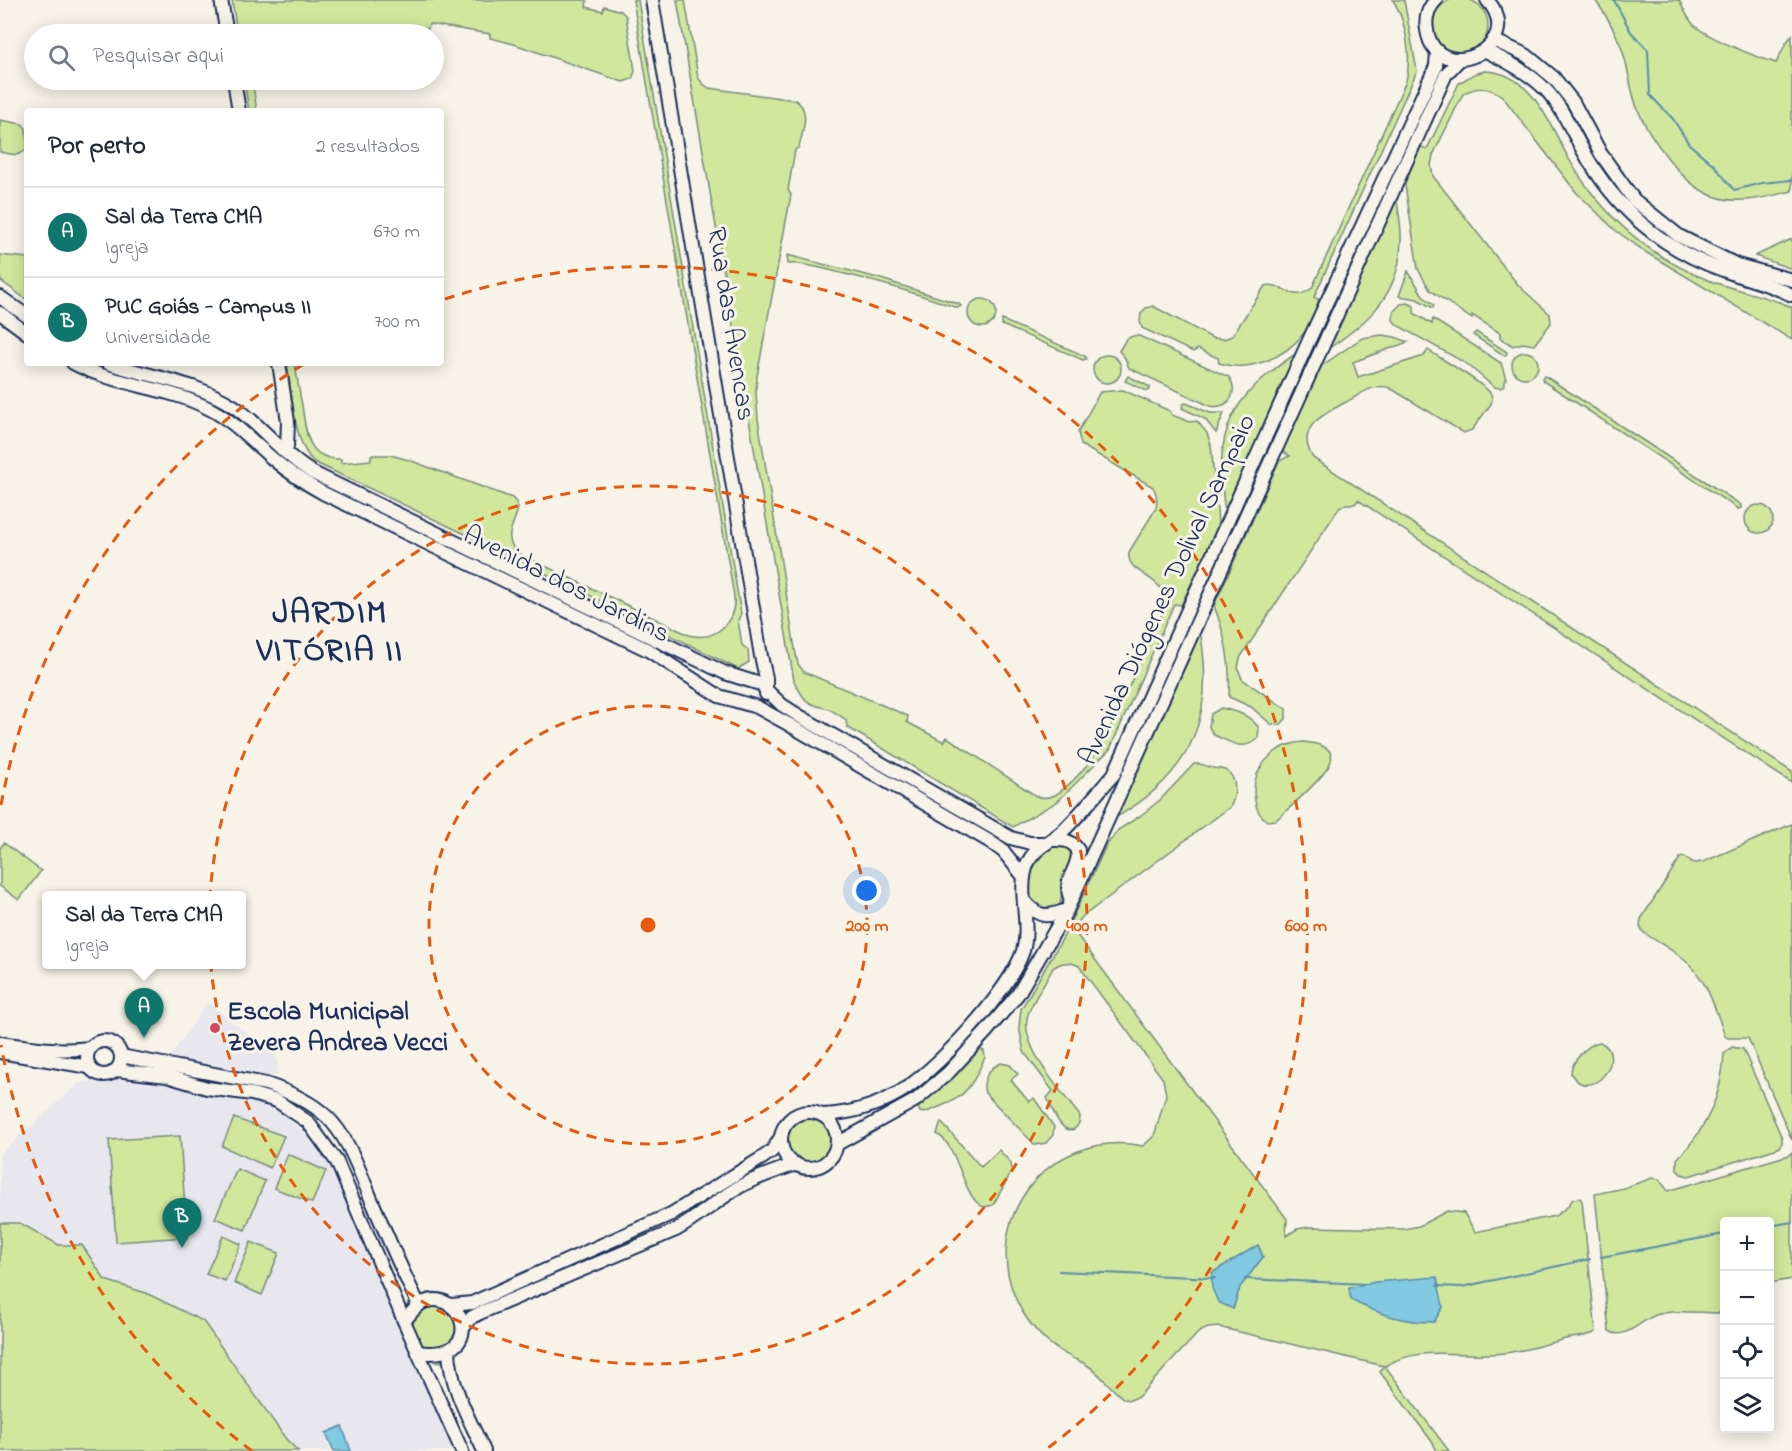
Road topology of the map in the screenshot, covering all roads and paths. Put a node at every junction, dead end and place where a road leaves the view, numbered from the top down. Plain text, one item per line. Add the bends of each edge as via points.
1 (221, 0) edge
2 (652, 0) edge
3 (1488, 1) edge
4 (1431, 2) edge
5 (225, 24) edge
6 (1490, 46) junction
7 (1437, 51) junction
8 (1459, 60) junction
9 (236, 90) edge
10 (239, 108) edge
11 (1792, 280) edge
12 (1792, 294) edge
13 (0, 297) edge
14 (0, 314) edge
15 (24, 314) edge
16 (24, 331) edge
17 (80, 366) edge
18 (119, 366) edge
19 (279, 366) edge
20 (193, 387) junction
21 (190, 400) junction
22 (284, 450) junction
23 (760, 656) junction
24 (725, 673) junction
25 (749, 682) junction
26 (766, 691) junction
27 (719, 696) junction
28 (757, 707) junction
29 (1049, 841) junction
30 (1024, 877) junction
31 (1025, 902) junction
32 (1069, 905) junction
33 (0, 1043) edge
34 (90, 1048) junction
35 (0, 1052) edge
36 (121, 1056) junction
37 (89, 1067) junction
38 (116, 1070) junction
39 (822, 1115) junction
40 (782, 1137) junction
41 (837, 1144) junction
42 (796, 1164) junction
43 (419, 1305) junction
44 (452, 1305) junction
45 (404, 1321) junction
46 (463, 1328) junction
47 (449, 1350) junction
48 (418, 1352) junction
49 (462, 1451) edge
50 (484, 1451) edge

1 - 5 street
2 - 23 street, Rua das Avencas
3 - 6 street via 1497,21
4 - 7 street via 1427,33
6 - 8 street via 1478,56
6 - 11 street via 1526,55 1554,78 1634,200 1679,236 1737,265
6 - 12 street via 1546,90 1603,181 1642,224 1668,244 1722,270
7 - 8 street
7 - 29 street, Avenida Diógenes Dolival Sampaio via 1436,66 1113,774 1065,830
8 - 32 street, Avenida Diógenes Dolival Sampaio via 1446,74
9 - 10 street
13 - 15 street
14 - 16 street
17 - 21 street, Avenida dos Jardins via 107,378
18 - 20 street, Avenida dos Jardins
19 - 22 street via 288,422
20 - 21 street
20 - 22 street, Avenida dos Jardins via 234,407
21 - 27 street, Avenida dos Jardins via 228,419 284,468 322,493 648,650
22 - 24 street, Avenida dos Jardins via 313,473
23 - 25 street via 755,676
23 - 26 street, Rua das Avencas
24 - 25 street, Avenida dos Jardins
24 - 27 street via 716,683
25 - 26 street, Avenida dos Jardins via 760,684
26 - 28 street via 764,702
26 - 29 street, Avenida dos Jardins via 801,717 1011,838 1030,843
27 - 28 street, Avenida dos Jardins
28 - 30 street, Avenida dos Jardins via 989,841 1003,851
29 - 30 street, Avenida Diógenes Dolival Sampaio via 1036,849
29 - 32 street, Avenida dos Jardins via 1068,840 1078,850 1067,883
30 - 31 street, Avenida Diógenes Dolival Sampaio
31 - 32 street via 1033,911 1050,916
31 - 39 street, Avenida Diógenes Dolival Sampaio via 1023,950 1012,975 976,1022 924,1076 897,1095 852,1113
32 - 41 street, Avenida Diógenes Dolival Sampaio via 1018,994 948,1073 916,1100
33 - 34 street via 57,1051
34 - 36 street via 98,1041 108,1041 117,1046
34 - 37 street via 86,1057
35 - 37 street
36 - 38 street
36 - 43 street via 266,1084 285,1090 327,1117 353,1157
37 - 38 street via 102,1075
38 - 45 street via 252,1094 277,1101 308,1122 337,1162
39 - 40 street via 796,1115 784,1128
39 - 41 street via 834,1127
40 - 42 street via 784,1152
40 - 44 street via 762,1158 671,1214 472,1303
41 - 42 street via 822,1165
42 - 46 street via 755,1178 676,1230 480,1313
43 - 44 street via 431,1300
43 - 45 street
44 - 46 street
45 - 48 street
46 - 47 street via 456,1346
47 - 48 street
47 - 50 street via 454,1383
48 - 49 street

